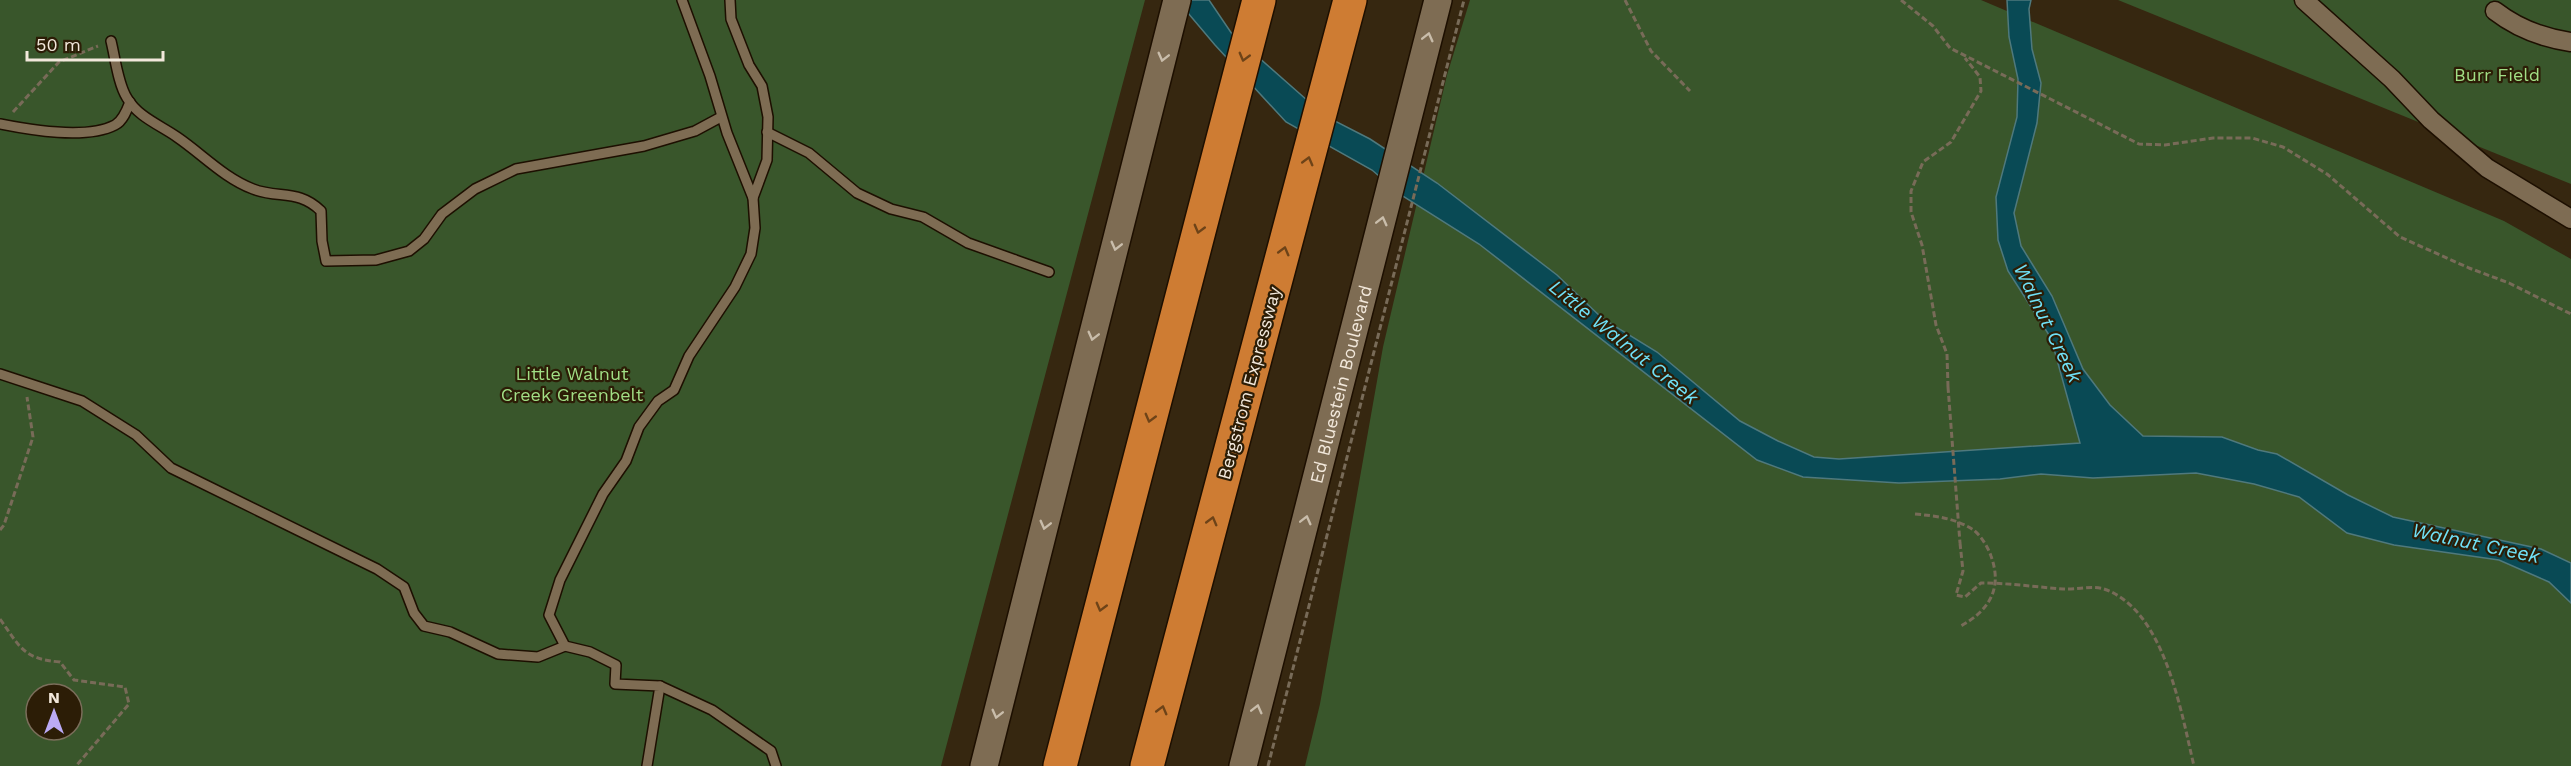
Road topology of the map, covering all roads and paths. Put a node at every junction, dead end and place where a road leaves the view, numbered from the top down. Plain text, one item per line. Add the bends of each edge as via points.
1 (682, 0) edge
2 (730, 0) edge
3 (1177, 0) edge
4 (1259, 0) edge
5 (1438, 0) edge
6 (1464, 0) edge
7 (1625, 0) edge
8 (1901, 0) edge
9 (2304, 0) edge
10 (2495, 11) dead end
11 (1346, 14) edge
12 (111, 40) joint
13 (2571, 42) edge
14 (1964, 56) junction
15 (1431, 76) junction
16 (1690, 91) dead end
17 (130, 102) junction
18 (721, 117) junction
19 (1, 124) edge
20 (767, 132) junction
21 (753, 198) junction
22 (2571, 219) edge
23 (1049, 272) dead end
24 (2571, 314) edge
25 (0, 374) edge
26 (25, 383) junction
27 (1915, 514) dead end
28 (0, 530) edge
29 (1996, 583) junction
30 (0, 619) edge
31 (1959, 627) dead end
32 (565, 646) junction
33 (660, 686) junction
34 (76, 766) edge
35 (648, 766) edge
36 (776, 766) edge
37 (984, 766) edge
38 (1060, 766) edge
39 (1147, 766) edge
40 (1243, 766) edge
41 (1268, 766) edge
42 (2194, 766) edge

1 - 18 lane
2 - 20 lane via 731,19 762,86
3 -> 37 main road
4 -> 38 highway
15 -> 5 main road, Ed Bluestein Boulevard
6 - 15 path
7 - 16 path via 1651,51
8 - 14 path via 1933,26 1950,48
9 - 22 street via 2487,168
10 - 13 street via 2513,25
39 -> 11 highway, Bergstrom Expressway
12 - 17 lane via 122,89
12 - 19 path via 59,62
14 - 24 path via 2139,144 2252,138 2283,147 2327,174 2400,237
14 - 29 path, bridge via 1980,77 1981,91 1951,142 1923,162 1911,191 1911,212 1922,245 1936,326 1947,354 1964,571 1956,595 1965,597 1981,583
40 -> 15 main road, Ed Bluestein Boulevard via 1368,278
15 - 41 path via 1388,299
17 - 18 lane via 141,115 234,179 254,189 310,200 321,211 326,261 376,260 409,251 424,239 442,214 475,189 516,170 644,146 695,131
17 - 19 lane via 116,125 86,132 44,132
18 - 21 lane
20 - 21 lane via 767,160
20 - 23 lane via 809,153 857,193 891,209 923,217 968,243
21 - 32 lane via 755,228 750,254 735,287 689,356 674,390 658,401 639,427 626,461 603,494 560,580 549,615
25 - 26 lane
26 - 28 path via 33,437
26 - 32 lane via 82,401 136,435 171,468 377,569 405,587 414,614 424,626 450,632 498,654 538,657
27 - 29 path via 1947,517 1974,531 1988,549
29 - 31 path via 1977,618
29 - 42 path via 2102,588 2133,606 2162,650
30 - 34 path via 20,648 37,660 60,662 74,680 125,687 129,704
32 - 33 lane via 590,652 616,665 615,684
33 - 35 lane
33 - 36 lane via 712,710 771,751

